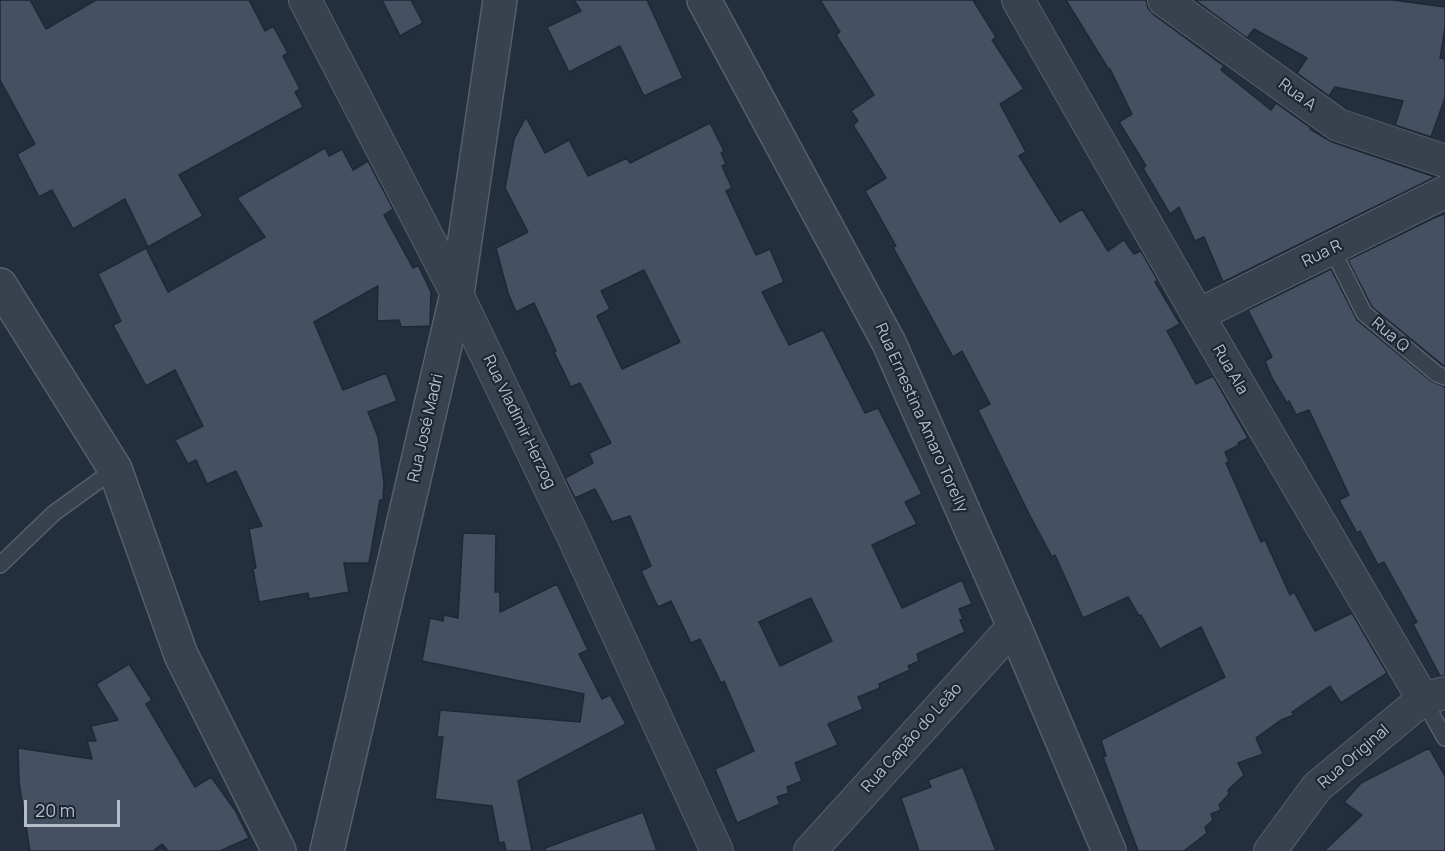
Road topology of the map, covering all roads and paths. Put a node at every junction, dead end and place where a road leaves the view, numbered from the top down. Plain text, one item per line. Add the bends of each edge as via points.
1 (305, 0) edge
2 (500, 0) edge
3 (704, 0) edge
4 (1018, 0) edge
5 (1164, 0) edge
6 (1445, 161) edge
7 (1445, 192) edge
8 (1332, 249) junction
9 (0, 285) edge
10 (458, 294) junction
11 (1198, 315) junction
12 (1445, 377) edge
13 (115, 469) junction
14 (0, 565) edge
15 (1014, 626) junction
16 (1434, 696) edge
17 (1445, 738) edge
18 (279, 851) edge
19 (327, 851) edge
20 (717, 851) edge
21 (810, 851) edge
22 (1109, 851) edge
23 (1270, 851) edge

1 - 10 street, Rua Vladimir Herzog
2 - 10 street, Rua José Madri
3 - 15 street, Rua Ernestina Amaro Torelly via 889,343
4 - 11 street, Rua Ala
5 - 6 street, Rua A via 1338,125
7 - 8 street, Rua R
8 - 11 street, Rua R
8 - 12 lane, Rua Q via 1364,313
9 - 13 street
10 - 19 street, Rua José Madri
10 - 20 street, Rua Vladimir Herzog
11 - 16 street, Rua Ala
13 - 14 lane via 54,513
13 - 18 street via 181,655
15 - 21 street, Rua Capão do Leão
15 - 22 street, Rua Ernestina Amaro Torelly
16 - 17 lane, Rua Ala
16 - 23 street, Rua Original via 1317,787

